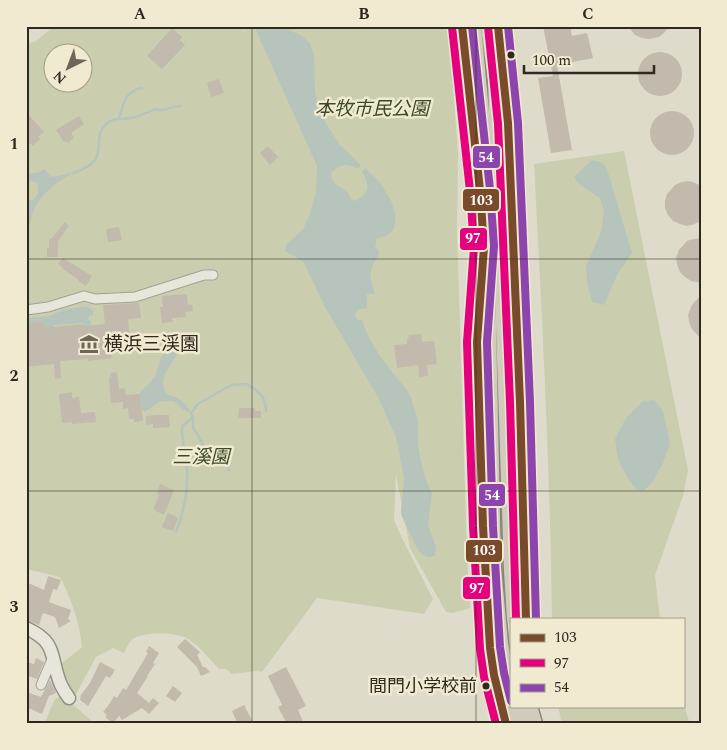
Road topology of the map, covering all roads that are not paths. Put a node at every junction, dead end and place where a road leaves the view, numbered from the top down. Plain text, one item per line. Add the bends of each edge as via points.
1 (462, 26) edge
2 (468, 26) edge
3 (473, 26) edge
4 (489, 26) edge
5 (498, 26) edge
6 (481, 112) junction
7 (484, 247) junction
8 (514, 248) junction
9 (213, 275) dead end
10 (26, 310) edge
11 (514, 618) edge
12 (514, 618) edge
13 (526, 618) edge
14 (26, 628) edge
15 (53, 656) junction
16 (510, 667) edge
17 (41, 685) dead end
18 (510, 693) edge
19 (69, 698) dead end
20 (514, 708) edge
21 (518, 708) edge
22 (529, 708) edge
23 (539, 708) edge
24 (506, 724) edge
25 (518, 724) edge
26 (522, 724) edge
27 (533, 724) edge
28 (543, 724) edge

1 - 7 highway
2 - 6 highway, bridge
3 - 6 highway, bridge
4 - 11 highway, bridge via 496,81
5 - 8 highway via 508,123
6 - 18 highway, bridge via 493,567 500,643
7 - 16 highway, bridge via 496,566 501,628
7 - 24 highway via 477,342 482,526 490,648
8 - 12 highway, bridge via 503,366
8 - 13 highway
9 - 10 street via 135,297 95,299 84,296
14 - 15 street via 42,636
15 - 17 street
15 - 19 street via 61,686
20 - 25 highway
21 - 26 highway
22 - 27 highway
23 - 28 highway

